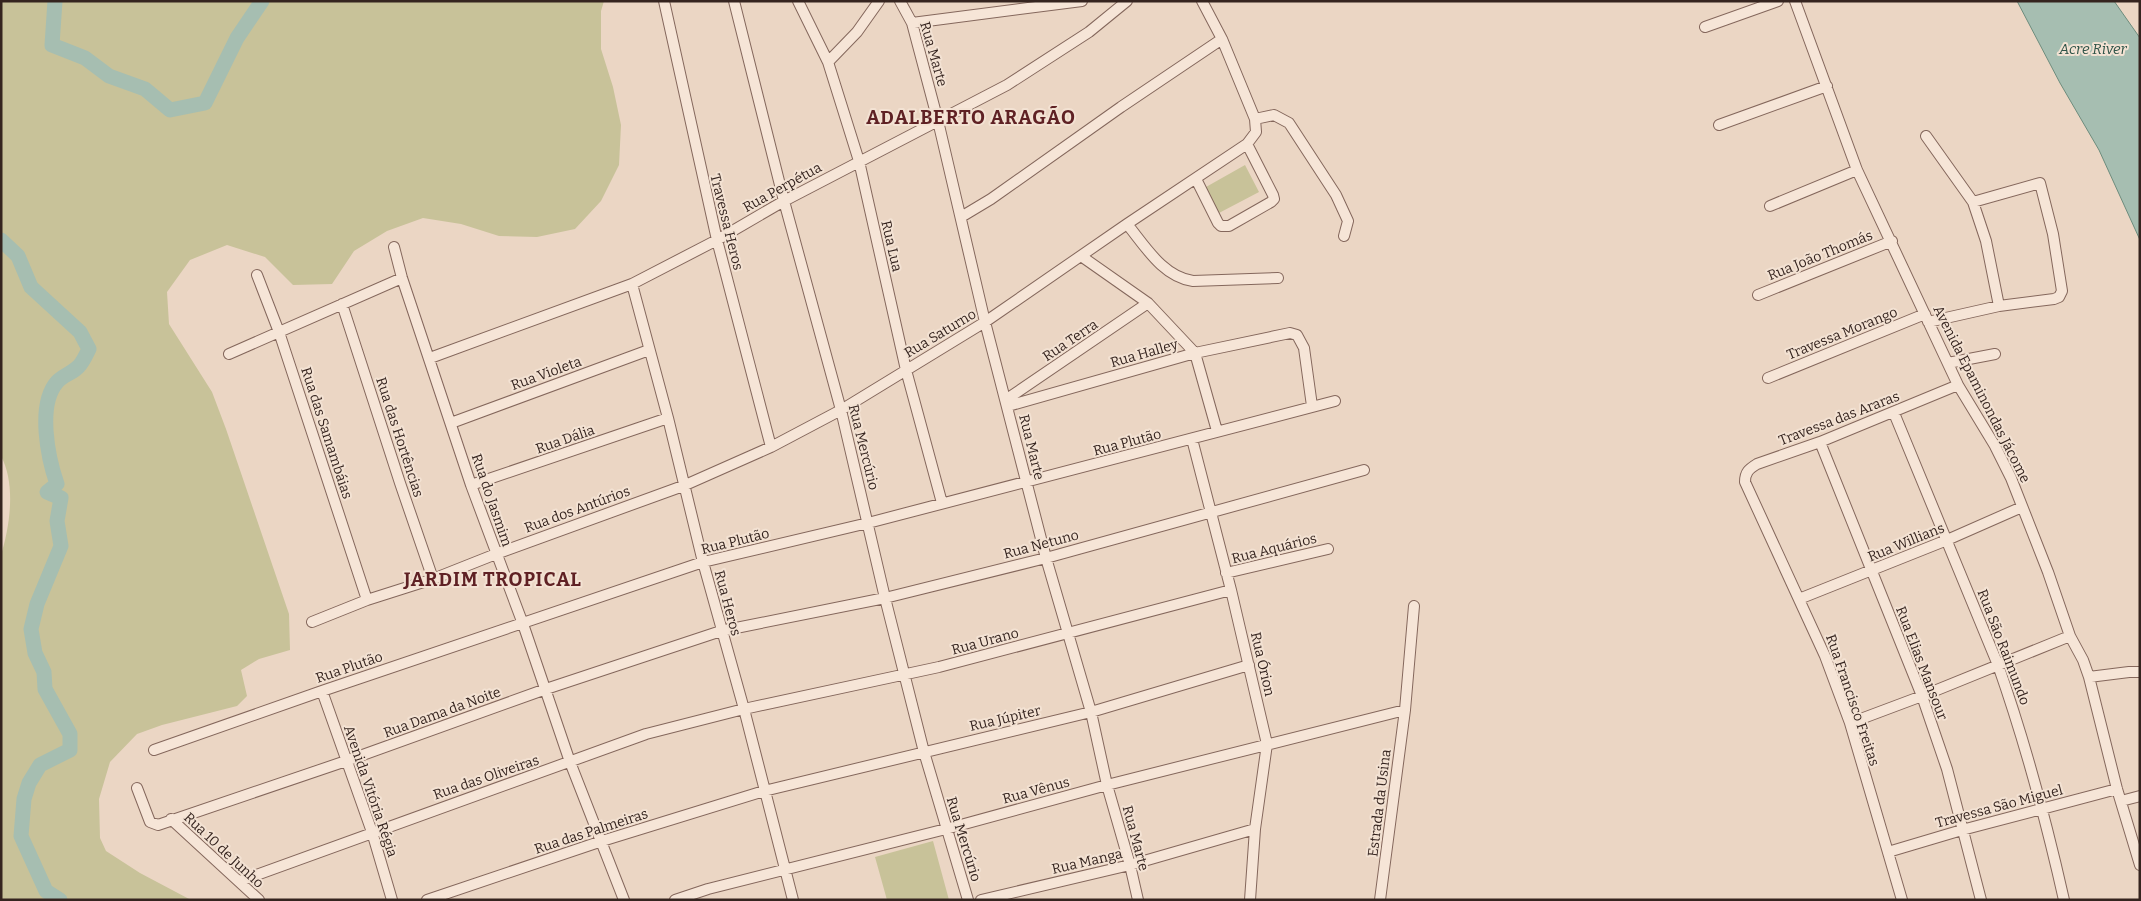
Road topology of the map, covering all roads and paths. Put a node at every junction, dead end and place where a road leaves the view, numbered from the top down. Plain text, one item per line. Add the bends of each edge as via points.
1 (664, 1) edge
2 (734, 1) edge
3 (798, 1) edge
4 (879, 1) edge
5 (900, 1) edge
6 (1082, 1) edge
7 (1127, 1) edge
8 (1202, 1) edge
9 (1778, 1) edge
10 (1795, 1) edge
11 (912, 23) junction
12 (1705, 26) dead end
13 (1222, 39) junction
14 (828, 62) junction
15 (1827, 86) junction
16 (1255, 119) junction
17 (938, 121) junction
18 (1719, 125) dead end
19 (1926, 136) dead end
20 (1247, 144) junction
21 (859, 161) junction
22 (1857, 170) junction
23 (1196, 179) junction
24 (784, 201) junction
25 (1973, 202) junction
26 (1770, 206) dead end
27 (961, 217) junction
28 (1127, 224) junction
29 (1344, 236) dead end
30 (717, 240) junction
31 (1892, 241) junction
32 (394, 248) dead end
33 (1081, 256) junction
34 (256, 275) dead end
35 (402, 278) junction
36 (1278, 278) dead end
37 (632, 284) junction
38 (1758, 295) dead end
39 (1148, 303) junction
40 (342, 304) junction
41 (1999, 306) junction
42 (1927, 318) junction
43 (985, 322) junction
44 (280, 332) junction
45 (649, 350) junction
46 (1195, 353) junction
47 (229, 354) dead end
48 (1995, 354) dead end
49 (430, 358) junction
50 (1948, 362) junction
51 (906, 370) junction
52 (1768, 378) dead end
53 (1958, 385) junction
54 (1335, 401) dead end
55 (1007, 402) junction
56 (1312, 406) junction
57 (841, 410) junction
58 (1894, 413) junction
59 (668, 418) junction
60 (451, 423) junction
61 (1217, 431) junction
62 (1192, 439) junction
63 (1820, 442) junction
64 (771, 447) junction
65 (1364, 470) dead end
66 (1027, 482) junction
67 (471, 485) junction
68 (683, 486) junction
69 (1749, 488) joint
70 (942, 503) junction
71 (2022, 508) junction
72 (1210, 513) junction
73 (868, 524) junction
74 (1947, 540) junction
75 (1328, 549) dead end
76 (496, 554) junction
77 (1046, 558) junction
78 (703, 562) junction
79 (1871, 571) junction
80 (1226, 574) junction
81 (433, 579) junction
82 (1231, 590) junction
83 (885, 598) junction
84 (1799, 599) junction
85 (367, 600) junction
86 (1414, 606) dead end
87 (312, 622) dead end
88 (523, 624) junction
89 (721, 631) junction
90 (1069, 634) junction
91 (2070, 636) junction
92 (1249, 664) junction
93 (1998, 665) junction
94 (2140, 672) edge
95 (906, 675) junction
96 (2089, 677) junction
97 (546, 689) junction
98 (322, 691) junction
99 (1922, 696) junction
100 (744, 710) junction
101 (1405, 710) junction
102 (1091, 712) junction
103 (1850, 723) junction
104 (1267, 744) junction
105 (154, 750) dead end
106 (924, 752) junction
107 (346, 761) junction
108 (570, 762) junction
109 (1107, 785) junction
110 (137, 788) dead end
111 (2117, 790) junction
112 (764, 791) junction
113 (2140, 796) edge
114 (2121, 801) junction
115 (2043, 808) junction
116 (171, 819) junction
117 (946, 829) junction
118 (1256, 829) junction
119 (1962, 830) junction
120 (372, 832) junction
121 (602, 840) junction
122 (1888, 852) junction
123 (1130, 865) junction
124 (2140, 865) edge
125 (784, 869) junction
126 (240, 881) junction
127 (708, 889) junction
128 (259, 900) edge
129 (392, 900) edge
130 (427, 900) edge
131 (624, 900) edge
132 (675, 900) edge
133 (711, 900) edge
134 (793, 900) edge
135 (968, 900) edge
136 (981, 900) edge
137 (1138, 900) edge
138 (1250, 900) edge
139 (1380, 900) edge
140 (1902, 900) edge
141 (1981, 900) edge
142 (2064, 900) edge

1 - 30 street, Travessa Heros
2 - 24 street, Rua Mercúrio
3 - 14 street, Rua Lua
4 - 14 street via 857,32
5 - 11 street, Rua Marte
6 - 11 street
7 - 17 street, Rua Perpétua via 1089,32 1007,85
8 - 13 street
9 - 12 street
10 - 15 street, Avenida Epaminondas Jácome
11 - 17 street, Rua Marte
13 - 16 street
13 - 27 street
14 - 21 street, Rua Lua
15 - 18 street
15 - 22 street, Avenida Epaminondas Jácome
16 - 20 street, Rua Saturno via 1256,132
16 - 29 street via 1274,115 1289,123 1348,217
17 - 21 street, Rua Perpétua
17 - 27 street, Rua Marte
19 - 25 street
20 - 23 street, Rua Saturno
20 - 23 street via 1274,197 1271,202 1229,226 1221,226
21 - 24 street, Rua Perpétua
21 - 51 street, Rua Lua
22 - 26 street
22 - 31 street, Avenida Epaminondas Jácome
23 - 28 street, Rua Saturno
24 - 30 street, Rua Perpétua
24 - 57 street, Rua Mercúrio
25 - 41 street via 1986,241
25 - 41 street, Travessa Morango via 2040,183 2054,234 2062,290 2059,297
27 - 43 street, Rua Marte
28 - 33 street, Rua Saturno
28 - 36 street via 1163,268 1184,280
30 - 37 street, Rua Perpétua
30 - 64 street, Travessa Heros
31 - 38 street, Rua João Thomás
31 - 42 street, Avenida Epaminondas Jácome
32 - 35 street, Rua do Jasmim
33 - 39 street
33 - 43 street, Rua Saturno
34 - 44 street, Rua das Samambáias
35 - 40 street
35 - 49 street, Rua do Jasmim
37 - 45 street, Rua Heros
37 - 49 street, Rua Perpétua
39 - 46 street
39 - 55 street, Rua Terra
40 - 44 street
40 - 81 street, Rua das Hortências
41 - 42 street, Travessa Morango
42 - 50 street, Avenida Epaminondas Jácome
42 - 52 street, Travessa Morango
43 - 51 street, Rua Saturno
43 - 55 street, Rua Marte
44 - 47 street
44 - 85 street, Rua das Samambáias
45 - 59 street, Rua Heros
45 - 60 street, Rua Violeta
46 - 55 street, Rua Halley
46 - 56 street, Rua Halley via 1290,333 1297,335 1304,348
46 - 61 street
48 - 50 street
49 - 60 street, Rua do Jasmim
50 - 53 street, Avenida Epaminondas Jácome
51 - 57 street, Rua Saturno
51 - 70 street, Rua Lua
53 - 58 street, Travessa das Araras
53 - 71 street, Avenida Epaminondas Jácome via 1995,446
54 - 56 street, Rua Plutão
55 - 66 street, Rua Marte
56 - 61 street, Rua Plutão
57 - 64 street, Rua Saturno
57 - 73 street, Rua Mercúrio
58 - 63 street, Travessa das Araras
58 - 74 street, Rua São Raimundo
59 - 67 street, Rua Dália
59 - 68 street, Rua Heros
60 - 67 street, Rua do Jasmim
61 - 62 street, Rua Plutão
62 - 66 street, Rua Plutão
62 - 72 street, Rua Órion
63 - 69 street, Travessa das Araras via 1757,464 1745,476
63 - 79 street, Rua Elias Mansour
64 - 68 street, Rua Saturno
65 - 72 street, Rua Netuno
66 - 70 street, Rua Plutão
66 - 77 street, Rua Marte
67 - 76 street, Rua do Jasmim
68 - 76 street, Rua dos Antúrios
68 - 78 street, Rua Heros
69 - 84 street, Rua Francisco Freitas
70 - 73 street, Rua Plutão
71 - 74 street, Rua Willians
71 - 91 street, Avenida Epaminondas Jácome
72 - 77 street, Rua Netuno
72 - 80 street, Rua Órion
73 - 78 street, Rua Plutão
73 - 83 street, Rua Mercúrio
74 - 79 street, Rua Willians
74 - 93 street, Rua São Raimundo
75 - 80 street, Rua Aquários
76 - 81 street, Rua dos Antúrios
76 - 88 street, Rua do Jasmim
77 - 83 street, Rua Netuno
77 - 90 street, Rua Marte
78 - 88 street, Rua Plutão
78 - 89 street, Rua Heros
79 - 84 street, Rua Willians
79 - 99 street, Rua Elias Mansour
80 - 82 street, Rua Órion
81 - 85 street, Rua dos Antúrios
82 - 90 street, Rua Urano
82 - 92 street, Rua Órion
83 - 89 street, Rua Netuno
83 - 95 street, Rua Mercúrio
84 - 103 street, Rua Francisco Freitas
85 - 87 street, Rua dos Antúrios
86 - 101 street, Estrada da Usina
88 - 97 street, Rua do Jasmim
88 - 98 street, Rua Plutão
89 - 97 street, Rua Dama da Noite
89 - 100 street, Rua Heros
90 - 95 street, Rua Urano
90 - 102 street, Rua Marte
91 - 93 street
91 - 96 street, Avenida Epaminondas Jácome
92 - 102 street, Rua Júpiter
92 - 104 street, Rua Órion
93 - 99 street
93 - 115 street, Rua São Raimundo
94 - 96 street
95 - 100 street, Rua Urano
95 - 106 street, Rua Mercúrio
96 - 111 street, Avenida Epaminondas Jácome
97 - 107 street, Rua Dama da Noite
97 - 108 street, Rua do Jasmim
98 - 105 street, Rua Plutão
98 - 107 street, Avenida Vitória Régia
99 - 103 street
99 - 119 street, Rua Elias Mansour via 1947,770
100 - 108 street, Rua das Oliveiras via 646,734
100 - 112 street, Rua Heros
101 - 104 street, Rua Vênus
101 - 139 street, Estrada da Usina
102 - 106 street, Rua Júpiter
102 - 109 street, Rua Marte
103 - 122 street, Rua Francisco Freitas
104 - 109 street, Rua Vênus
104 - 118 street, Rua Órion
106 - 112 street, Rua Júpiter
106 - 117 street, Rua Mercúrio
107 - 116 street, Rua Dama da Noite
107 - 120 street, Avenida Vitória Régia
108 - 120 street, Rua das Oliveiras
108 - 121 street, Rua do Jasmim
109 - 117 street, Rua Vênus
109 - 123 street, Rua Marte
110 - 116 street, Rua 10 de Junho via 150,822 158,825
111 - 114 street, Avenida Epaminondas Jácome
111 - 115 street, Travessa São Miguel
112 - 121 street, Rua das Palmeiras
112 - 125 street, Rua Heros
113 - 114 street
114 - 124 street, Avenida Epaminondas Jácome
115 - 119 street, Travessa São Miguel
115 - 142 street, Rua São Raimundo
116 - 126 street, Rua 10 de Junho
117 - 125 street, Rua Vênus
117 - 135 street, Rua Mercúrio
118 - 123 street, Rua Manga
118 - 138 street, Rua Órion
119 - 122 street, Travessa São Miguel
119 - 141 street, Rua Elias Mansour
120 - 126 street, Rua das Oliveiras
120 - 129 street, Avenida Vitória Régia
121 - 130 street, Rua das Palmeiras
121 - 131 street, Rua do Jasmim
122 - 140 street, Rua Francisco Freitas
123 - 136 street, Rua Manga
123 - 137 street, Rua Marte
125 - 127 street, Rua Vênus
125 - 134 street, Rua Heros
126 - 128 street, Rua 10 de Junho
127 - 132 street, Rua Vênus
127 - 133 street

